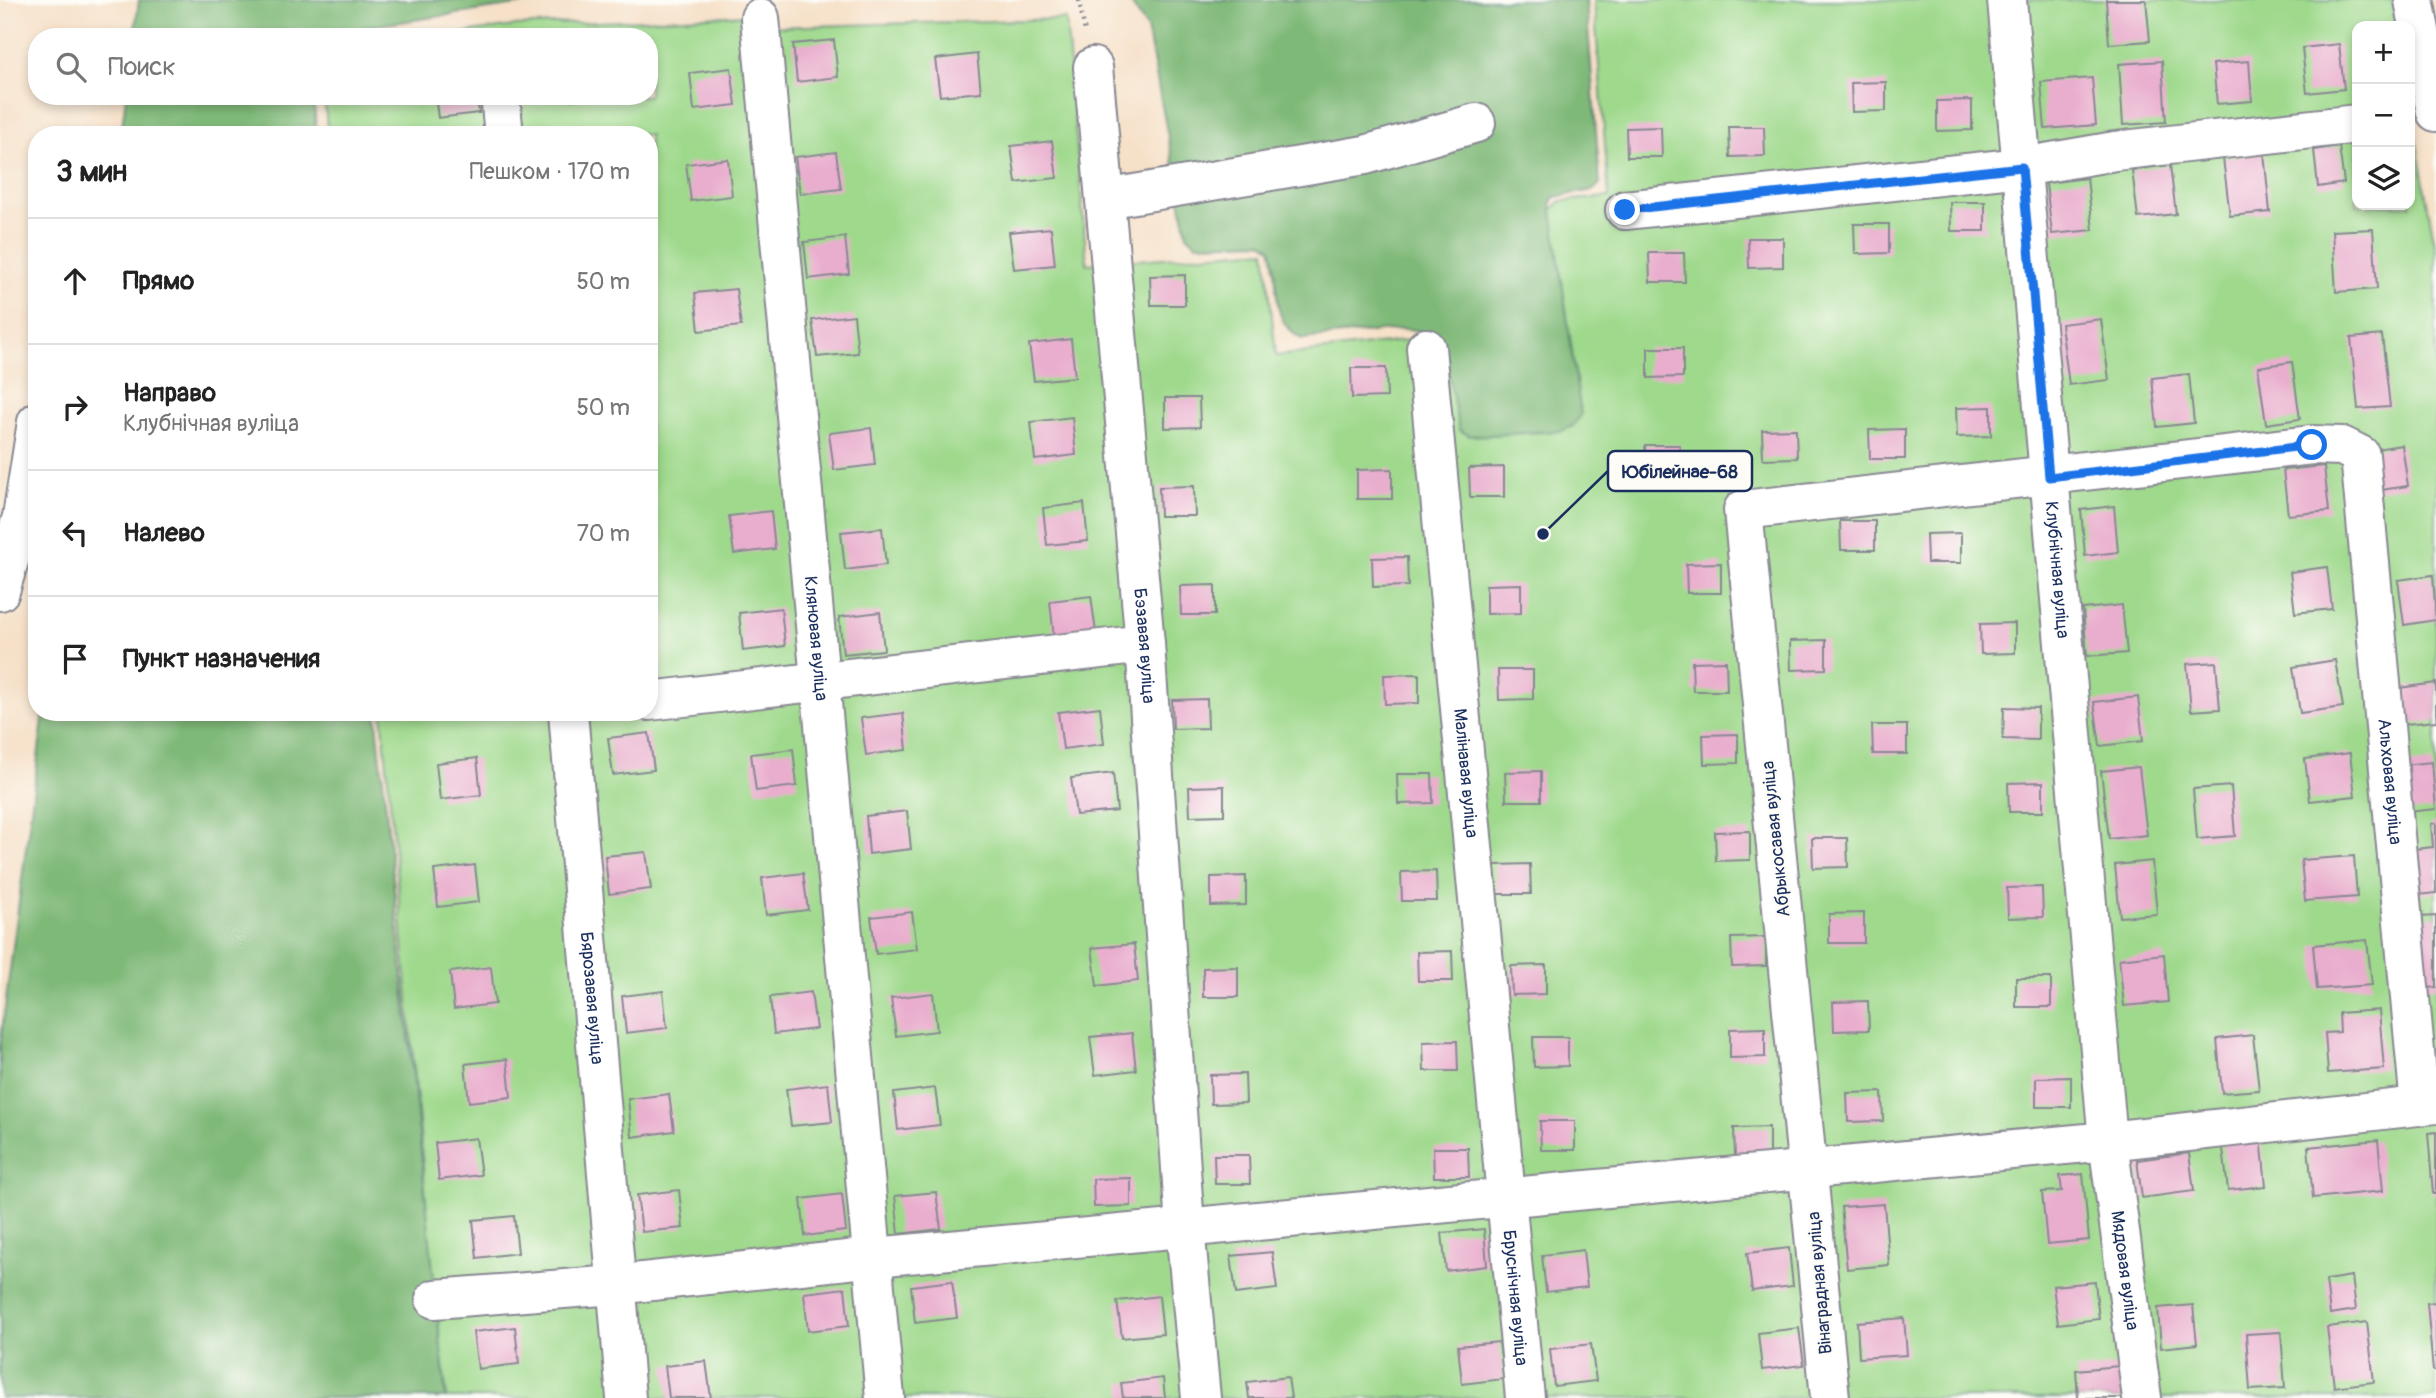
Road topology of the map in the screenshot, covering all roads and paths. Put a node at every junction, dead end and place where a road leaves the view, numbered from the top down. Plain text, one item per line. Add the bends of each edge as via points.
1 (2007, 0) edge
2 (2414, 0) edge
3 (760, 18) dead end
4 (1093, 67) dead end
5 (501, 105) edge
6 (2436, 114) edge
7 (2415, 117) edge
8 (1476, 123) dead end
9 (2352, 125) edge
10 (503, 126) edge
11 (2022, 167) junction
12 (1105, 199) junction
13 (1625, 210) dead end
14 (1426, 348) dead end
15 (2049, 477) junction
16 (28, 479) edge
17 (0, 591) edge
18 (1145, 644) junction
19 (820, 681) junction
20 (658, 700) edge
21 (569, 721) edge
22 (2428, 1105) edge
23 (2108, 1141) junction
24 (1809, 1167) junction
25 (1507, 1198) junction
26 (1185, 1227) junction
27 (875, 1257) junction
28 (615, 1285) junction
29 (435, 1299) dead end
30 (625, 1398) edge
31 (885, 1398) edge
32 (1201, 1398) edge
33 (1525, 1398) edge
34 (1830, 1398) edge
35 (2142, 1398) edge

1 - 11 street, Клубнічная вуліца
2 - 6 street
3 - 19 street, Кляновая вуліца
4 - 12 street, Бэзавая вуліца
5 - 10 street
6 - 7 street
8 - 12 street via 1365,155
9 - 11 street via 2115,151
11 - 13 street
11 - 15 street, Клубнічная вуліца
12 - 18 street, Бэзавая вуліца
14 - 25 street, Малінавая вуліца
15 - 22 street, Альховая вуліца via 2312,445 2342,446 2360,456
15 - 23 street, Клубнічная вуліца
15 - 24 street, Абрыкосавая вуліца via 1744,510
16 - 17 street
18 - 19 street
18 - 26 street, Бэзавая вуліца
19 - 20 street
19 - 27 street, Кляновая вуліца
21 - 28 street, Бярозавая вуліца
22 - 23 street
23 - 24 street
23 - 35 street, Мядовая вуліца
24 - 25 street
24 - 34 street, Вінаградная вуліца
25 - 26 street
25 - 33 street, Бруснічная вуліца
26 - 27 street
26 - 32 street, Бэзавая вуліца
27 - 28 street
27 - 31 street, Кляновая вуліца
28 - 29 street
28 - 30 street, Бярозавая вуліца

